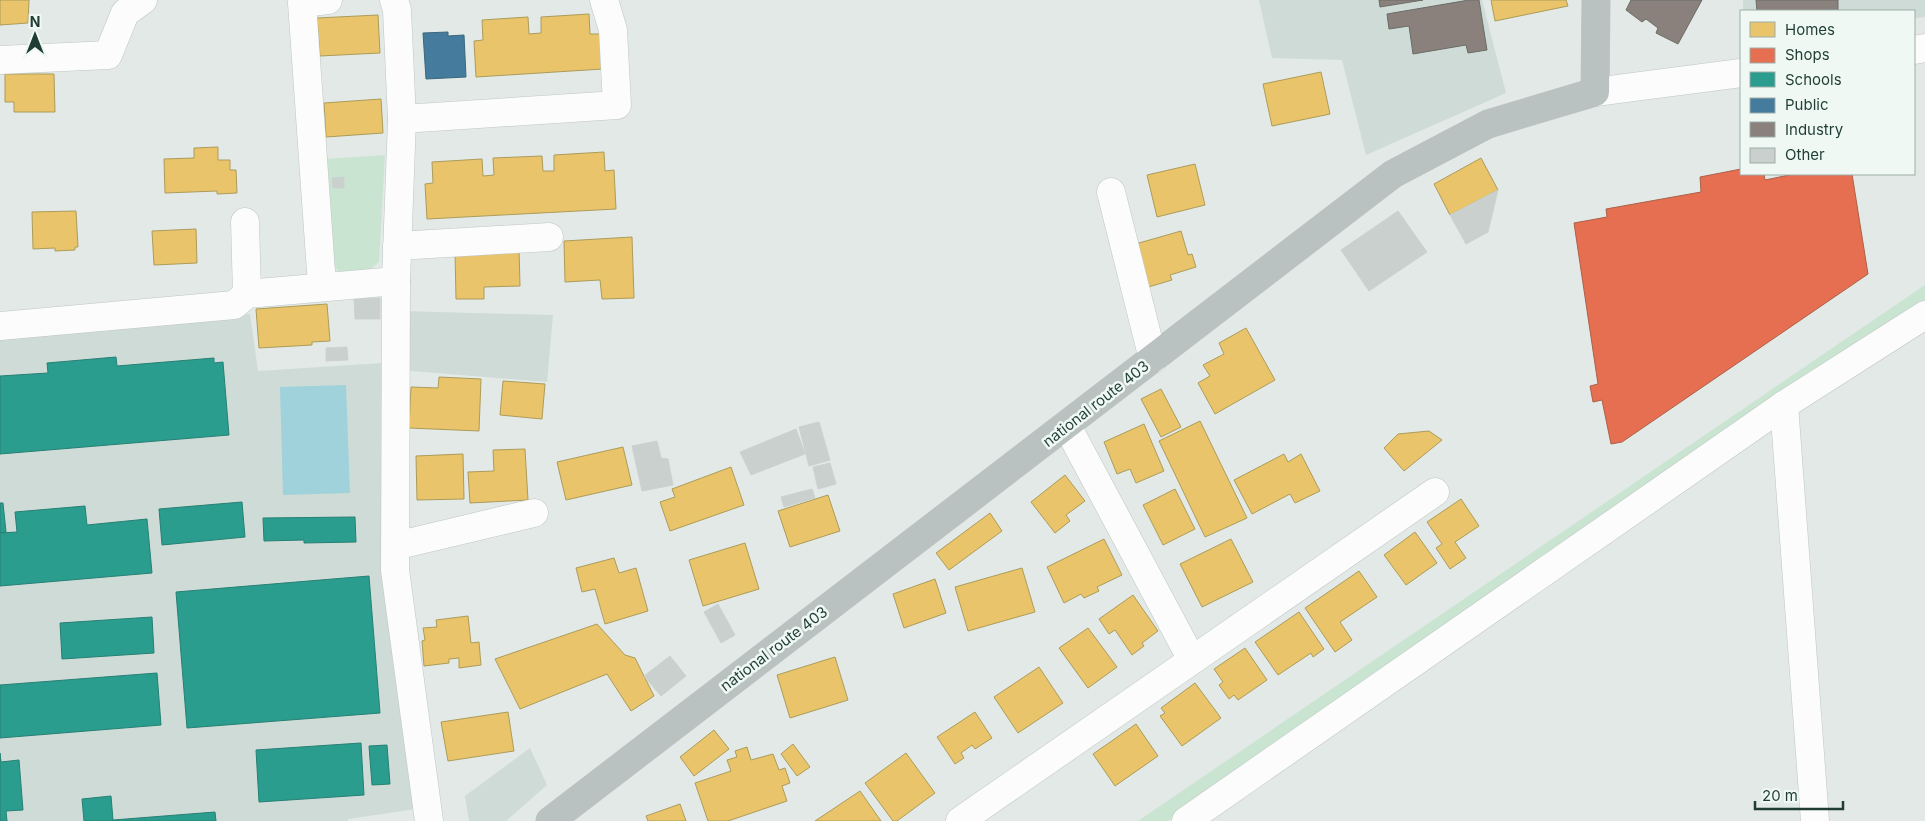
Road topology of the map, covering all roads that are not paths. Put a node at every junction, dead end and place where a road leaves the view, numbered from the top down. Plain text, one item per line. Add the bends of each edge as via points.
1 (143, 0) edge
2 (328, 0) edge
3 (394, 0) edge
4 (604, 0) edge
5 (1596, 0) edge
6 (0, 60) edge
7 (1740, 73) edge
8 (1595, 92) junction
9 (402, 119) junction
10 (1111, 192) dead end
11 (245, 222) dead end
12 (549, 237) dead end
13 (397, 246) junction
14 (396, 280) junction
15 (322, 286) junction
16 (247, 294) junction
17 (1925, 315) edge
18 (0, 326) edge
19 (1153, 360) junction
20 (1784, 405) junction
21 (1067, 426) junction
22 (1435, 492) dead end
23 (534, 513) dead end
24 (395, 546) junction
25 (1192, 660) junction
26 (429, 821) edge
27 (550, 821) edge
28 (960, 821) edge
29 (1186, 821) edge
30 (1815, 821) edge

1 - 6 street via 125,13 108,55
2 - 15 street via 302,3
3 - 9 street
4 - 9 street via 613,30 617,105
5 - 8 highway
7 - 8 street
8 - 19 highway, national route 403 via 1488,124 1393,174
9 - 13 street
10 - 19 street
11 - 16 street
12 - 13 street
13 - 14 street
14 - 15 street
14 - 24 street
15 - 16 street
16 - 18 street via 234,305
17 - 20 street
19 - 21 highway, national route 403
20 - 29 street
20 - 30 street
21 - 25 street
21 - 27 highway, national route 403
22 - 25 street
23 - 24 street
24 - 26 street via 395,570
25 - 28 street

